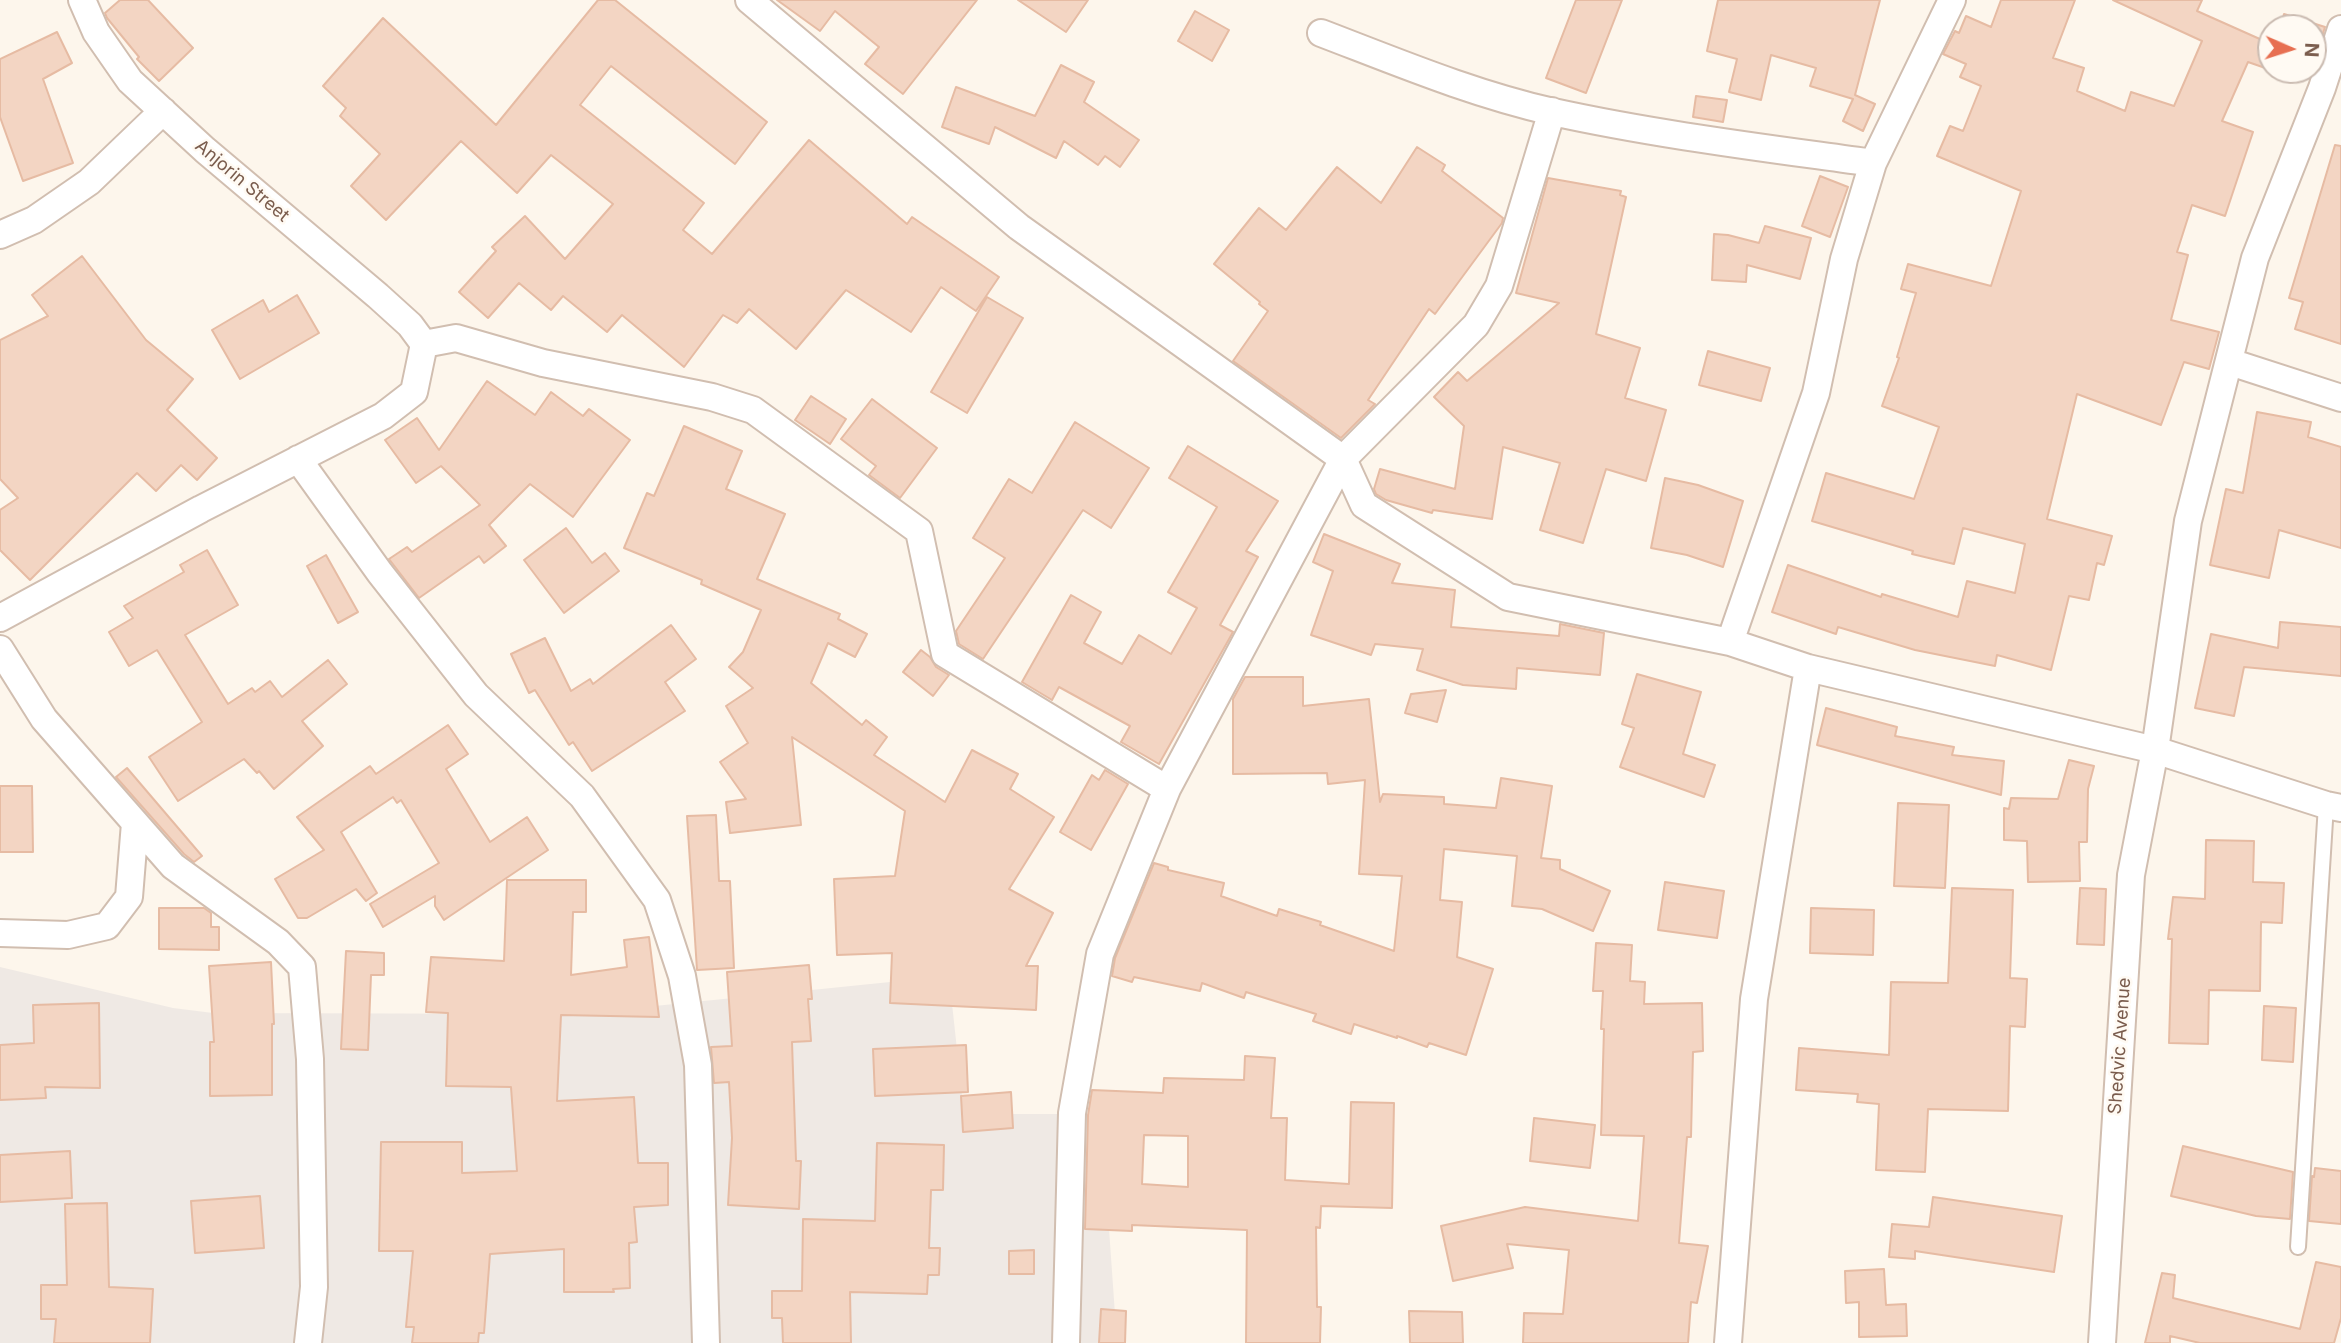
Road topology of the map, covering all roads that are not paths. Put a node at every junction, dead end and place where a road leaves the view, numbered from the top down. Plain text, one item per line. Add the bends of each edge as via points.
1 (82, 0) edge
2 (749, 0) edge
3 (1952, 0) edge
4 (2341, 29) edge
5 (1321, 33) dead end
6 (163, 111) junction
7 (1552, 111) junction
8 (1873, 163) junction
9 (0, 235) edge
10 (424, 344) junction
11 (2230, 362) junction
12 (2341, 398) edge
13 (1343, 459) junction
14 (298, 460) junction
15 (0, 618) edge
16 (1730, 642) junction
17 (0, 649) edge
18 (1808, 668) junction
19 (2155, 750) junction
20 (1167, 789) junction
21 (2334, 806) edge
22 (135, 824) junction
23 (0, 933) edge
24 (2298, 1247) dead end
25 (308, 1343) edge
26 (706, 1343) edge
27 (1066, 1343) edge
28 (1728, 1343) edge
29 (2102, 1343) edge

1 - 6 street, Anjorin Street via 96,32 130,81
2 - 13 street via 1019,227
3 - 8 street
4 - 11 street, Shedvic Avenue via 2255,258
5 - 7 street via 1443,79
6 - 9 street via 89,182 34,220
6 - 10 street, Anjorin Street via 378,296
7 - 8 street via 1703,140
7 - 13 street via 1499,286 1476,326
8 - 16 street via 1844,259 1816,393
10 - 14 street via 414,392 383,416
10 - 20 street via 456,338 543,363 712,397 753,410 919,531 946,654
11 - 12 street
11 - 19 street, Shedvic Avenue via 2188,521
13 - 16 street via 1364,505 1508,597
13 - 20 street
14 - 15 street
14 - 26 street via 476,695 582,796 657,900 682,976 698,1065
16 - 18 street
17 - 22 street via 44,719
18 - 19 street
18 - 28 street via 1754,999
19 - 21 street
19 - 29 street, Shedvic Avenue via 2132,875
20 - 27 street via 1100,954 1072,1112
21 - 24 lane
22 - 23 street via 129,897 107,926 68,935
22 - 25 street via 173,866 278,942 302,967 310,1059 314,1273

